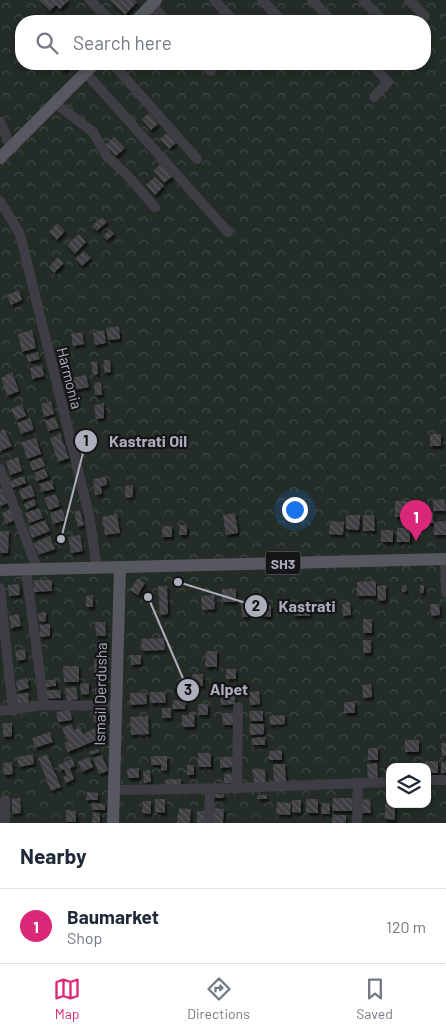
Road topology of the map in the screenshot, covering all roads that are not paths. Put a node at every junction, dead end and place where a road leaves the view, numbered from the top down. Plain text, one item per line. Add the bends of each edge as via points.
1 (90, 0) edge
2 (214, 0) edge
3 (262, 0) edge
4 (312, 0) edge
5 (363, 0) edge
6 (409, 0) edge
7 (154, 2) edge
8 (105, 15) edge
9 (142, 15) edge
10 (162, 15) edge
11 (228, 15) edge
12 (276, 15) edge
13 (326, 15) edge
14 (377, 15) edge
15 (424, 15) edge
16 (88, 70) edge
17 (92, 70) edge
18 (118, 70) edge
19 (377, 70) edge
20 (374, 97) dead end
21 (55, 103) junction
22 (0, 122) edge
23 (11, 147) junction
24 (0, 158) edge
25 (197, 159) dead end
26 (0, 201) edge
27 (155, 206) dead end
28 (228, 232) dead end
29 (0, 469) edge
30 (446, 559) edge
31 (120, 567) junction
32 (97, 568) junction
33 (31, 569) junction
34 (0, 570) edge
35 (0, 588) edge
36 (446, 592) edge
37 (44, 706) junction
38 (116, 706) junction
39 (238, 707) dead end
40 (13, 710) junction
41 (0, 711) edge
42 (431, 780) edge
43 (446, 780) edge
44 (386, 782) edge
45 (358, 783) junction
46 (210, 788) junction
47 (237, 788) junction
48 (114, 790) junction
49 (5, 800) dead end
50 (4, 823) edge
51 (114, 823) edge
52 (209, 823) edge
53 (357, 823) edge

1 - 8 street
2 - 11 street
3 - 12 street
4 - 13 street
5 - 14 street
6 - 15 street
7 - 9 main road
7 - 10 street
16 - 21 main road
17 - 28 street
18 - 25 street
19 - 20 street via 388,82
21 - 23 main road
21 - 27 street via 93,132 107,156
22 - 23 street
23 - 24 main road
26 - 32 street, Harmonia via 20,234 89,515
29 - 33 street
30 - 31 main road, SH3
30 - 36 street
31 - 32 main road, SH3
31 - 38 main road, Ismail Derdusha
32 - 33 main road, SH3
33 - 34 main road, SH3
33 - 37 street
35 - 40 street
37 - 38 street
37 - 40 street
38 - 48 main road, Ismail Derdusha
39 - 47 street
40 - 41 street
42 - 43 street
44 - 45 street
45 - 47 street
45 - 53 street
46 - 47 street
46 - 48 street
46 - 52 street
48 - 51 main road, Ismail Derdusha
49 - 50 street

